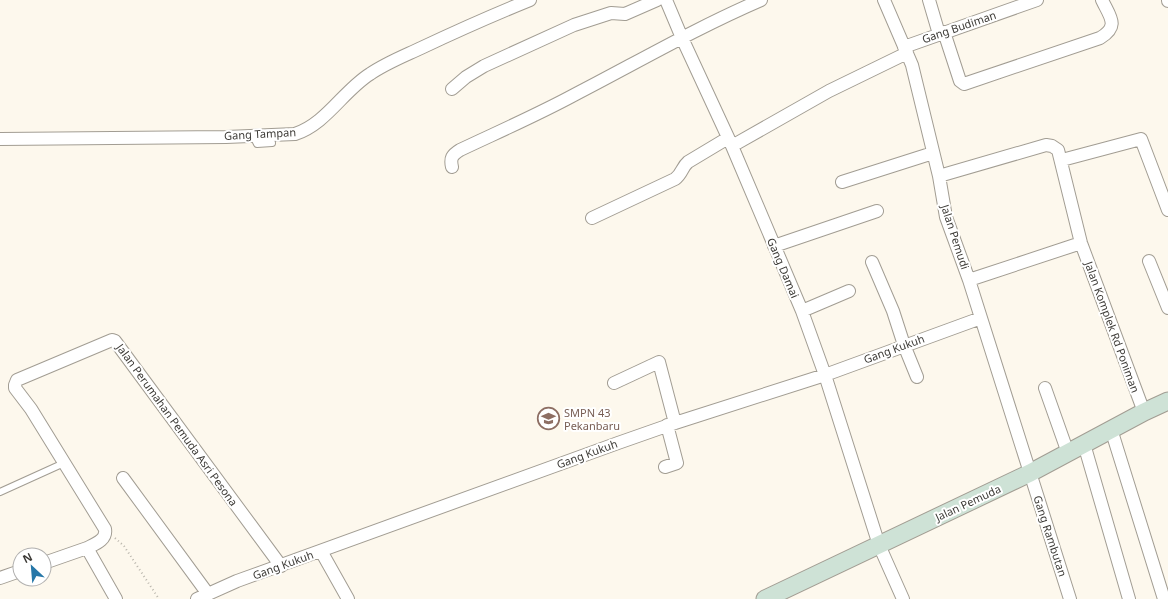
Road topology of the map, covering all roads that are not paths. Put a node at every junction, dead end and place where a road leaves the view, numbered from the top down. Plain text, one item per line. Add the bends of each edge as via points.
1 (530, 0) edge
2 (657, 0) edge
3 (666, 0) edge
4 (760, 0) edge
5 (884, 0) edge
6 (929, 0) edge
7 (1037, 0) edge
8 (1102, 0) edge
9 (733, 6) edge
10 (942, 33) junction
11 (682, 38) junction
12 (906, 50) junction
13 (452, 89) dead end
14 (253, 136) junction
15 (0, 139) edge
16 (730, 142) junction
17 (272, 143) dead end
18 (933, 153) junction
19 (1062, 160) junction
20 (452, 167) dead end
21 (939, 176) junction
22 (842, 182) dead end
23 (1168, 210) edge
24 (877, 211) dead end
25 (592, 218) dead end
26 (1081, 243) junction
27 (774, 246) junction
28 (1149, 260) dead end
29 (872, 262) dead end
30 (969, 280) junction
31 (849, 291) dead end
32 (1168, 308) edge
33 (802, 311) junction
34 (981, 318) junction
35 (904, 345) junction
36 (825, 375) junction
37 (917, 377) dead end
38 (614, 383) dead end
39 (1046, 388) dead end
40 (1168, 401) edge
41 (1144, 412) junction
42 (671, 424) junction
43 (1111, 429) junction
44 (1084, 444) junction
45 (1068, 453) junction
46 (64, 463) junction
47 (665, 467) dead end
48 (1030, 473) junction
49 (123, 478) dead end
50 (0, 492) edge
51 (880, 545) junction
52 (87, 548) junction
53 (321, 551) junction
54 (52, 560) edge
55 (281, 566) junction
56 (12, 574) edge
57 (0, 578) edge
58 (202, 597) edge
59 (116, 599) edge
60 (348, 599) edge
61 (765, 599) edge
62 (902, 599) edge
63 (1070, 599) edge
64 (1129, 599) edge
65 (1164, 599) edge

1 - 14 street, Gang Tampan via 460,29 382,66 361,80 327,113 302,132
2 - 13 street via 625,14 611,13 574,25 484,66
3 - 11 street, Gang Damai
4 - 9 street
5 - 12 street, Jalan Pemudi
6 - 10 street
7 - 10 street, Gang Budiman
8 - 10 street via 1112,24 1108,34 964,84 960,81
9 - 11 street
10 - 12 street, Gang Budiman
11 - 16 street, Gang Damai
11 - 20 street via 574,96 460,150 451,157
12 - 16 street, Gang Budiman
12 - 18 street, Jalan Pemudi via 912,65
14 - 15 street, Gang Tampan
14 - 17 lane via 257,144
16 - 25 street, Gang Budiman via 688,162 680,176 675,179
16 - 27 street, Gang Damai
18 - 21 street, Jalan Pemudi
18 - 22 street
19 - 21 street via 1056,148 1046,145
19 - 23 street via 1142,139
19 - 26 street, Jalan Komplek Rd Poniman
21 - 30 street, Jalan Pemudi via 946,217
24 - 27 street
26 - 30 street
26 - 41 street, Jalan Komplek Rd Poniman
27 - 33 street, Gang Damai
28 - 32 street
29 - 35 street
30 - 34 street, Jalan Pemudi
31 - 33 street
33 - 36 street, Gang Damai
34 - 35 street, Gang Kukuh
34 - 48 street, Jalan Pemudi
35 - 36 street, Gang Kukuh
35 - 37 street
36 - 42 street, Gang Kukuh
36 - 51 street, Gang Damai
38 - 42 street via 659,362
39 - 45 street
40 - 41 main road, Jalan Pemuda
41 - 43 main road, Jalan Pemuda
42 - 47 street via 677,463
42 - 53 street, Gang Kukuh
43 - 44 main road, Jalan Pemuda
43 - 65 street
44 - 45 main road, Jalan Pemuda
44 - 64 street
45 - 48 main road, Jalan Pemuda
46 - 50 lane
46 - 52 street, Jalan Perumahan Pemuda Asri Pesona via 105,529 102,541
46 - 55 street, Jalan Perumahan Pemuda Asri Pesona via 15,388 16,383 114,340
48 - 51 main road, Jalan Pemuda
48 - 63 street, Gang Rambutan
49 - 58 street
51 - 61 main road, Jalan Pemuda
51 - 62 street, Gang Damai
52 - 54 street
52 - 59 street
53 - 55 street, Gang Kukuh
53 - 60 street
55 - 58 street, Gang Kukuh via 237,581
56 - 57 street

